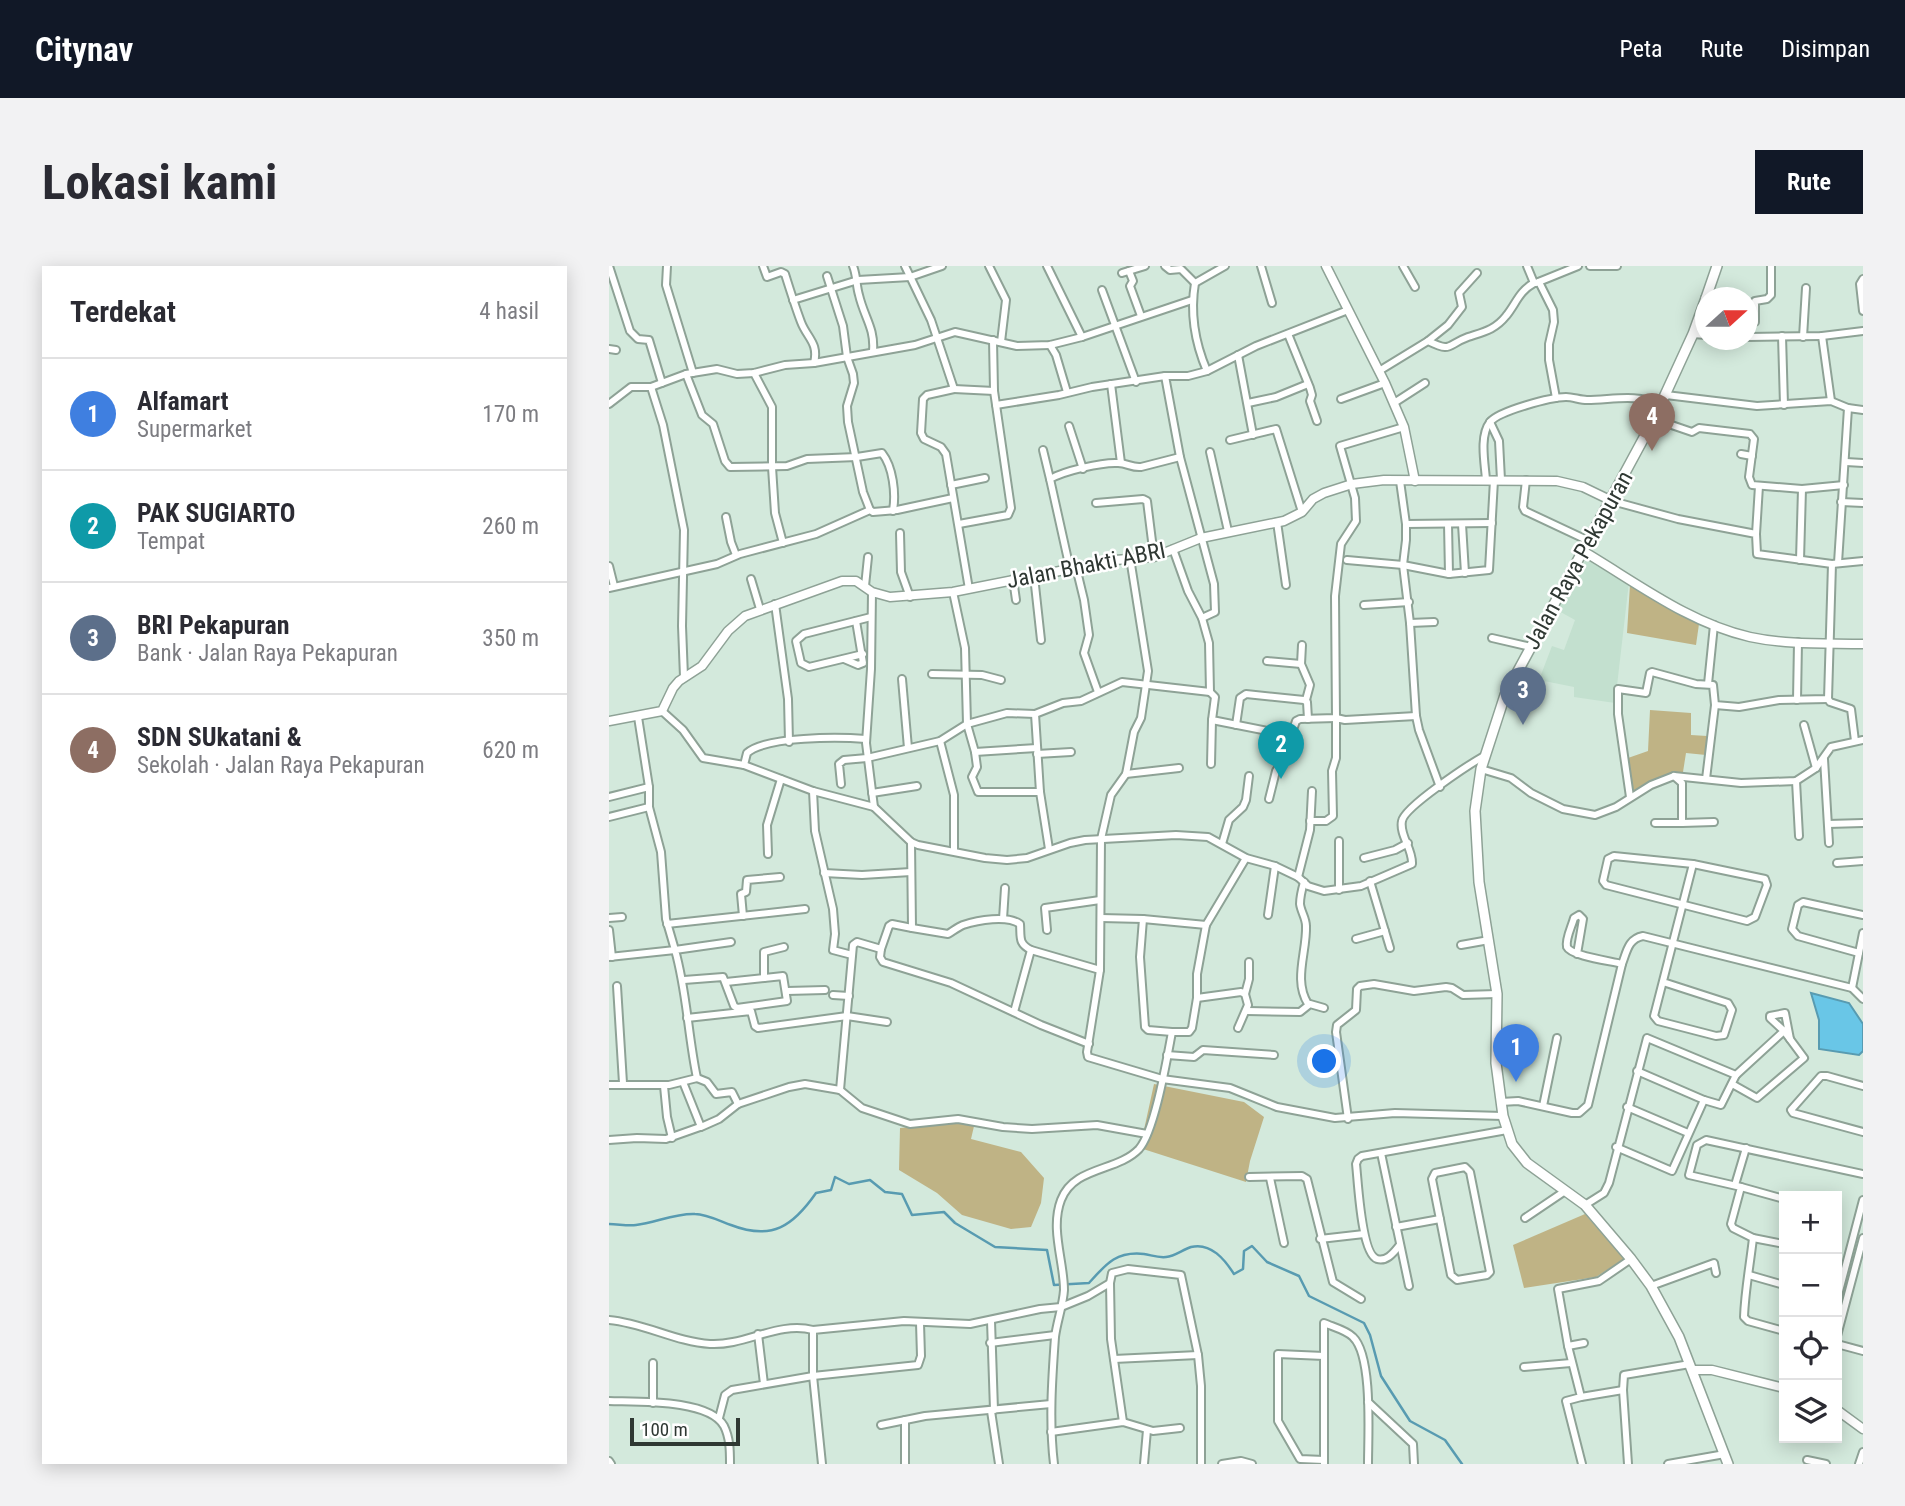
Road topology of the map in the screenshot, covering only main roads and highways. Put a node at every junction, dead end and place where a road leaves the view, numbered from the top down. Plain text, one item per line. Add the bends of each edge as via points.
1 (1717, 266) edge
2 (1710, 287) edge
3 (1695, 328) edge
4 (1728, 1464) edge

1 - 2 main road, Jalan Raya Pekapuran
3 - 4 main road, Jalan Raya Pekapuran via 1612,501 1505,695 1481,769 1477,849 1497,994 1496,1063 1512,1144 1527,1163 1585,1205 1651,1286 1670,1317

